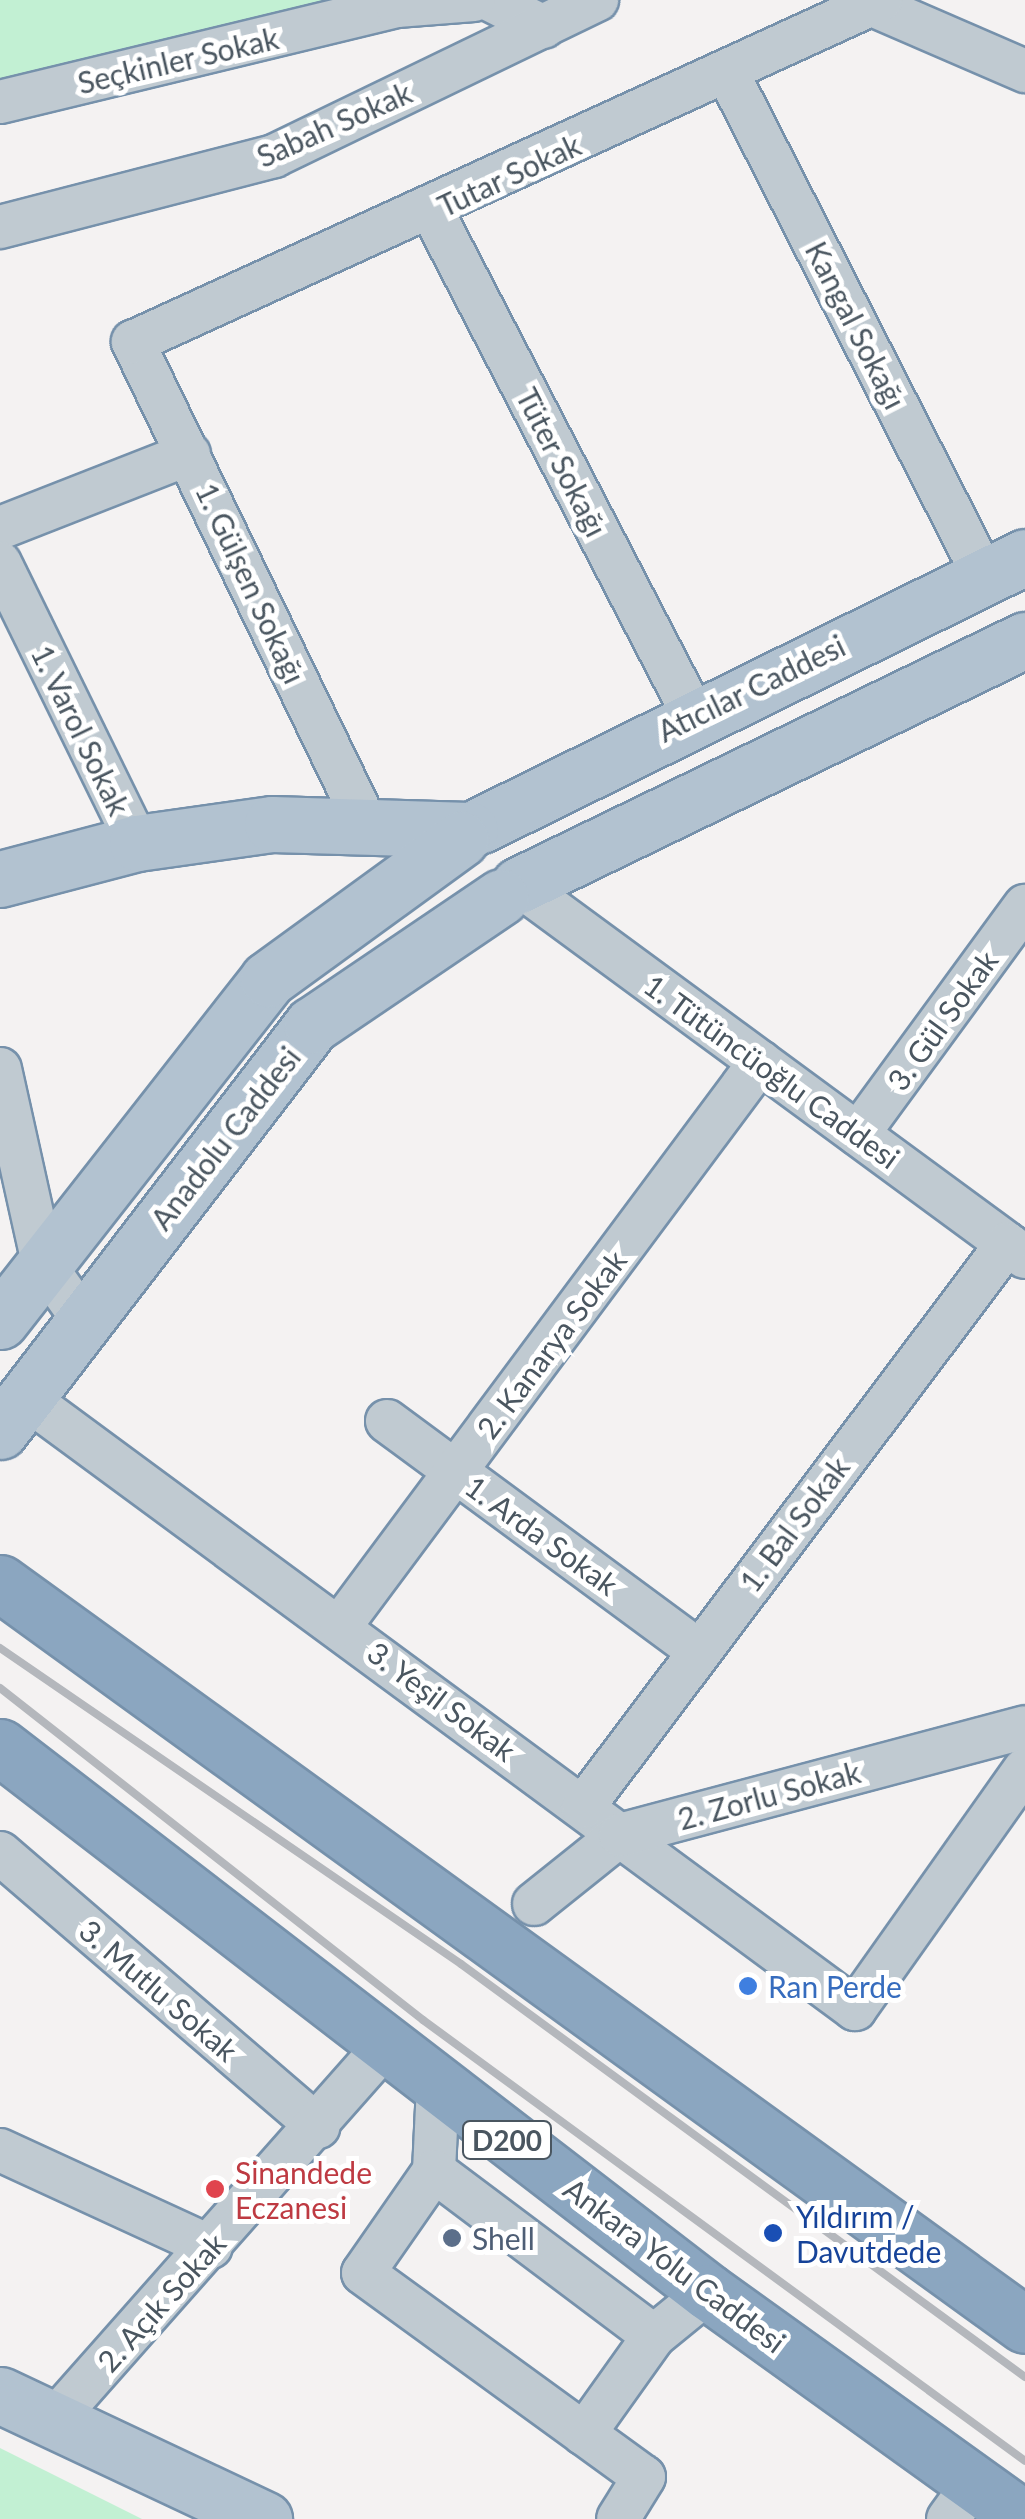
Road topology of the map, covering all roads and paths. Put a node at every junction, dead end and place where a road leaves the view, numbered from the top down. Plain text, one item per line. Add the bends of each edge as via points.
1 (474, 0) edge
2 (490, 0) edge
3 (597, 0) edge
4 (870, 2) edge
5 (544, 26) junction
6 (1025, 71) edge
7 (728, 74) junction
8 (0, 102) edge
9 (432, 211) junction
10 (0, 227) edge
11 (133, 342) joint
12 (190, 454) junction
13 (0, 528) edge
14 (0, 563) edge
15 (1004, 566) edge
16 (1025, 640) edge
17 (693, 714) junction
18 (367, 826) junction
19 (470, 832) junction
20 (136, 843) junction
21 (2, 874) edge
22 (510, 891) junction
23 (1025, 906) edge
24 (760, 1062) junction
25 (0, 1069) edge
26 (858, 1134) junction
27 (1016, 1251) edge
28 (43, 1263) junction
29 (0, 1321) edge
30 (84, 1321) junction
31 (13, 1415) edge
32 (387, 1421) dead end
33 (456, 1471) junction
34 (0, 1583) edge
35 (341, 1625) junction
36 (698, 1650) junction
37 (1025, 1727) edge
38 (0, 1748) edge
39 (1025, 1769) edge
40 (583, 1807) junction
41 (620, 1836) junction
42 (0, 1853) edge
43 (534, 1904) dead end
44 (384, 2048) junction
45 (438, 2086) junction
46 (318, 2127) junction
47 (0, 2150) edge
48 (434, 2171) junction
49 (210, 2247) junction
50 (708, 2292) junction
51 (1025, 2326) edge
52 (654, 2336) junction
53 (0, 2395) edge
54 (54, 2420) junction
55 (584, 2434) junction
56 (961, 2501) edge
57 (264, 2519) edge
58 (618, 2519) edge
59 (1024, 2519) edge

1 - 8 street, Seçkinler Sokak via 397,6
2 - 5 street
3 - 5 street, Sabah Sokak
4 - 6 street
4 - 7 street, Tutar Sokak
5 - 10 street, Sabah Sokak via 274,156
7 - 9 street, Tutar Sokak
7 - 15 street, Kangal Sokağı
9 - 11 street, Tutar Sokak
9 - 17 street, Tüter Sokağı
11 - 12 street, 1. Gülşen Sokağı
12 - 13 street
12 - 18 street, 1. Gülşen Sokağı
14 - 20 street, 1. Varol Sokak
15 - 17 main road, Atıcılar Caddesi
16 - 22 main road
17 - 19 main road, Atıcılar Caddesi
18 - 19 main road, Atıcılar Caddesi
18 - 20 main road, Atıcılar Caddesi via 272,824
19 - 22 main road via 453,863 463,886
19 - 28 main road via 268,979
20 - 21 main road, Atıcılar Caddesi
22 - 24 street, 1. Tütüncüoğlu Caddesi
22 - 30 main road, Anadolu Caddesi via 312,1025
23 - 26 street, 3. Gül Sokak
24 - 26 street, 1. Tütüncüoğlu Caddesi
24 - 33 street, 2. Kanarya Sokak
25 - 28 street
26 - 27 street, 1. Tütüncüoğlu Caddesi
27 - 36 street, 1. Bal Sokak
28 - 29 main road
28 - 30 street
30 - 31 main road, Anadolu Caddesi
31 - 35 street, 3. Yeşil Sokak
32 - 33 street, 1. Arda Sokak
33 - 35 street, 2. Kanarya Sokak
33 - 36 street, 1. Arda Sokak
34 - 51 highway
35 - 40 street, 3. Yeşil Sokak
36 - 40 street, 1. Bal Sokak
37 - 41 street, 2. Zorlu Sokak
38 - 44 highway, Ankara Yolu Caddesi / D200
39 - 41 street, 3. Yeşil Sokak via 856,2009
40 - 41 street, 3. Yeşil Sokak
41 - 43 street, 2. Zorlu Sokak
42 - 46 street, 3. Mutlu Sokak
44 - 45 highway, Ankara Yolu Caddesi / D200
44 - 46 street, 2. Açık Sokak
45 - 48 street
45 - 50 highway, Ankara Yolu Caddesi / D200
46 - 49 street, 2. Açık Sokak
47 - 49 street
48 - 52 street
48 - 55 street via 363,2274
49 - 54 street, 2. Açık Sokak
50 - 52 street
50 - 56 highway, Ankara Yolu Caddesi / D200
52 - 55 street
53 - 54 main road
54 - 57 main road
55 - 58 street via 644,2477
56 - 59 highway, Ankara Yolu Caddesi / D200

